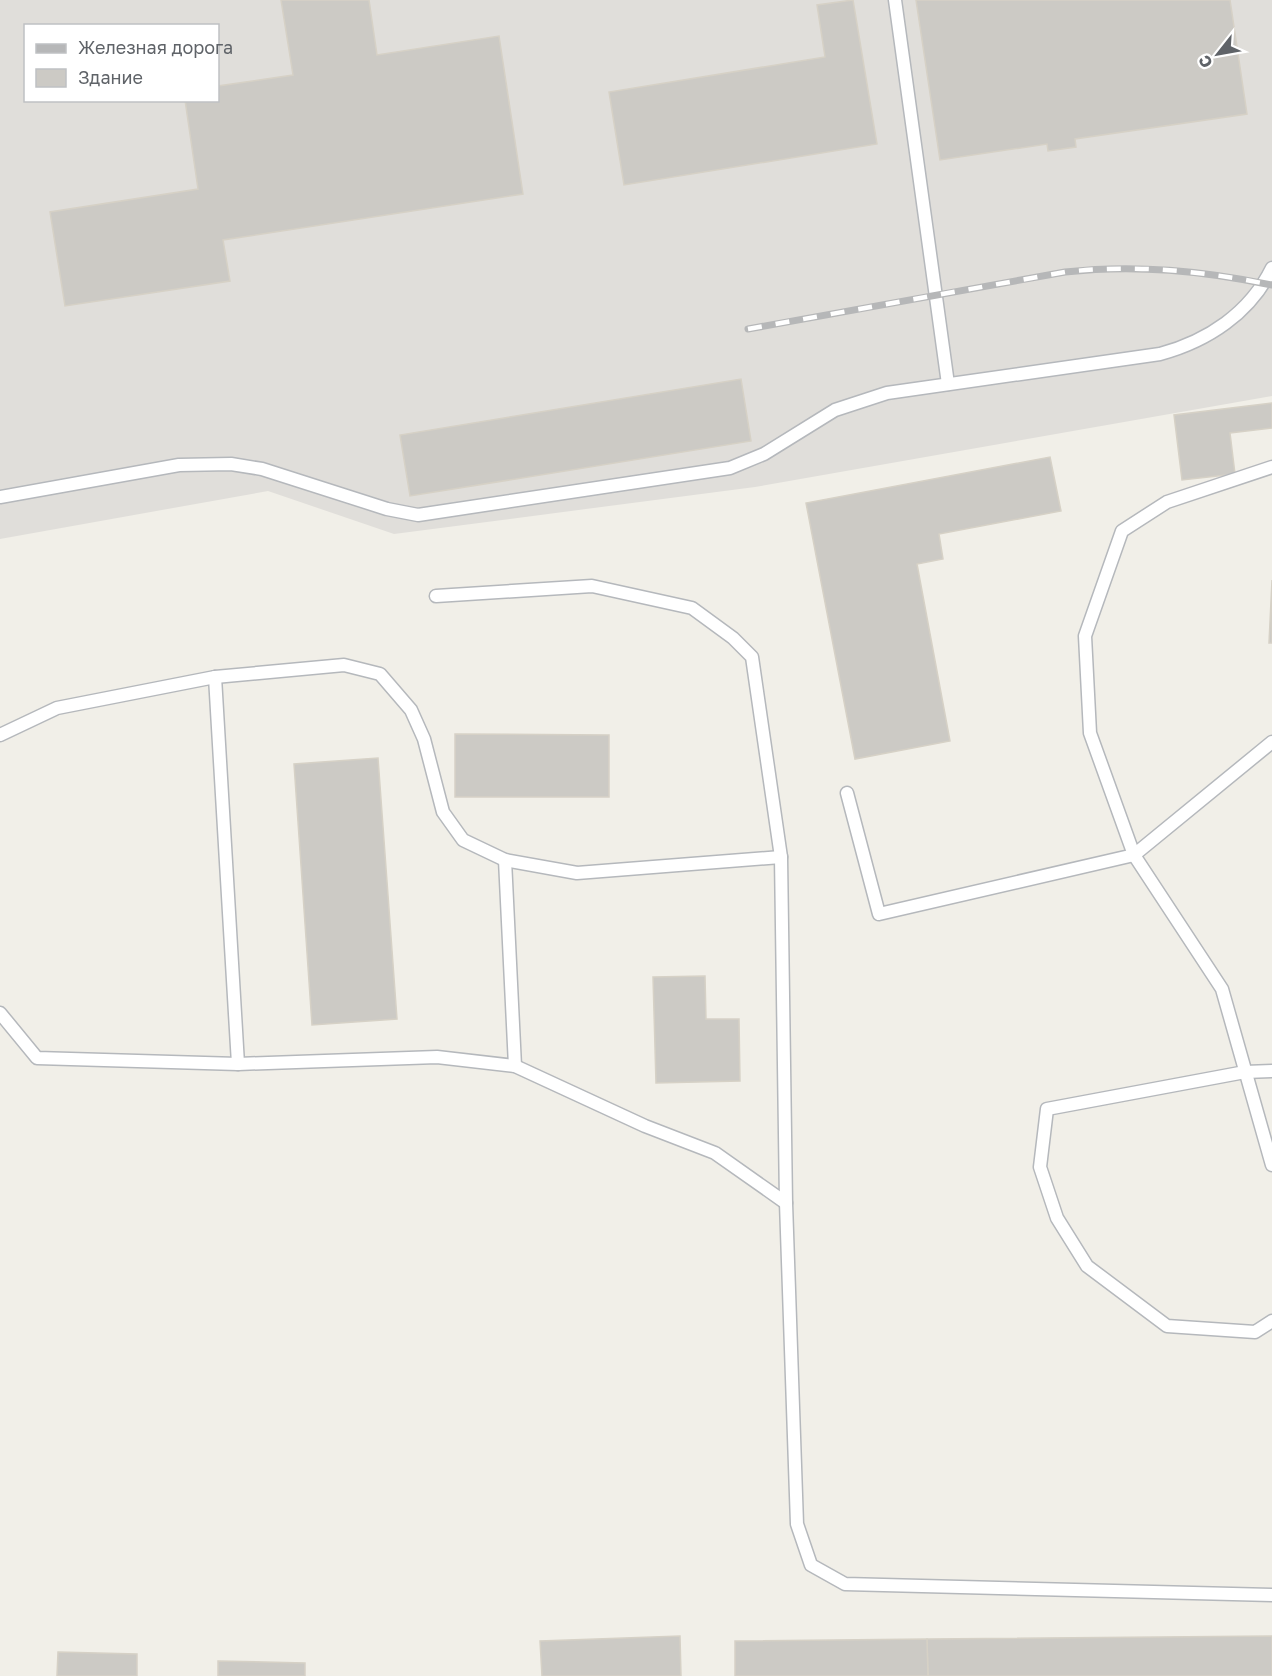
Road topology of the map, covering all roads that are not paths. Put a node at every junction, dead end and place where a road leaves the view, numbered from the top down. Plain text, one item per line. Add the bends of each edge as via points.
1 (895, 0) edge
2 (1272, 268) edge
3 (948, 384) junction
4 (1272, 467) edge
5 (0, 497) edge
6 (436, 596) dead end
7 (215, 677) junction
8 (0, 735) edge
9 (1272, 742) edge
10 (847, 793) dead end
11 (1134, 855) junction
12 (781, 856) junction
13 (505, 860) junction
14 (0, 1013) edge
15 (238, 1064) junction
16 (515, 1066) junction
17 (1272, 1071) edge
18 (1245, 1072) junction
19 (1272, 1165) edge
20 (786, 1203) junction
21 (1272, 1321) edge
22 (1272, 1595) edge

1 - 3 lane
2 - 3 lane via 1246,307 1185,347 1160,354
3 - 5 lane via 887,393 834,410 764,454 729,468 418,515 231,464 179,465
4 - 11 lane via 1167,502 1122,531 1085,636 1090,733
6 - 12 lane via 592,586 693,608 725,632 752,657
7 - 8 lane via 57,708
7 - 13 lane via 344,665 380,675 411,710 424,739 442,812 462,840
7 - 15 lane
9 - 11 lane
10 - 11 lane via 879,914
11 - 18 lane via 1222,989
12 - 13 lane via 577,873
12 - 20 lane
13 - 16 lane
14 - 15 lane via 37,1058
15 - 16 lane via 437,1057
16 - 20 lane via 645,1126 715,1153
17 - 18 lane
18 - 19 lane
18 - 21 lane via 1047,1110 1040,1167 1057,1218 1088,1266 1167,1326 1256,1332
20 - 22 lane via 797,1524 810,1565 845,1584

